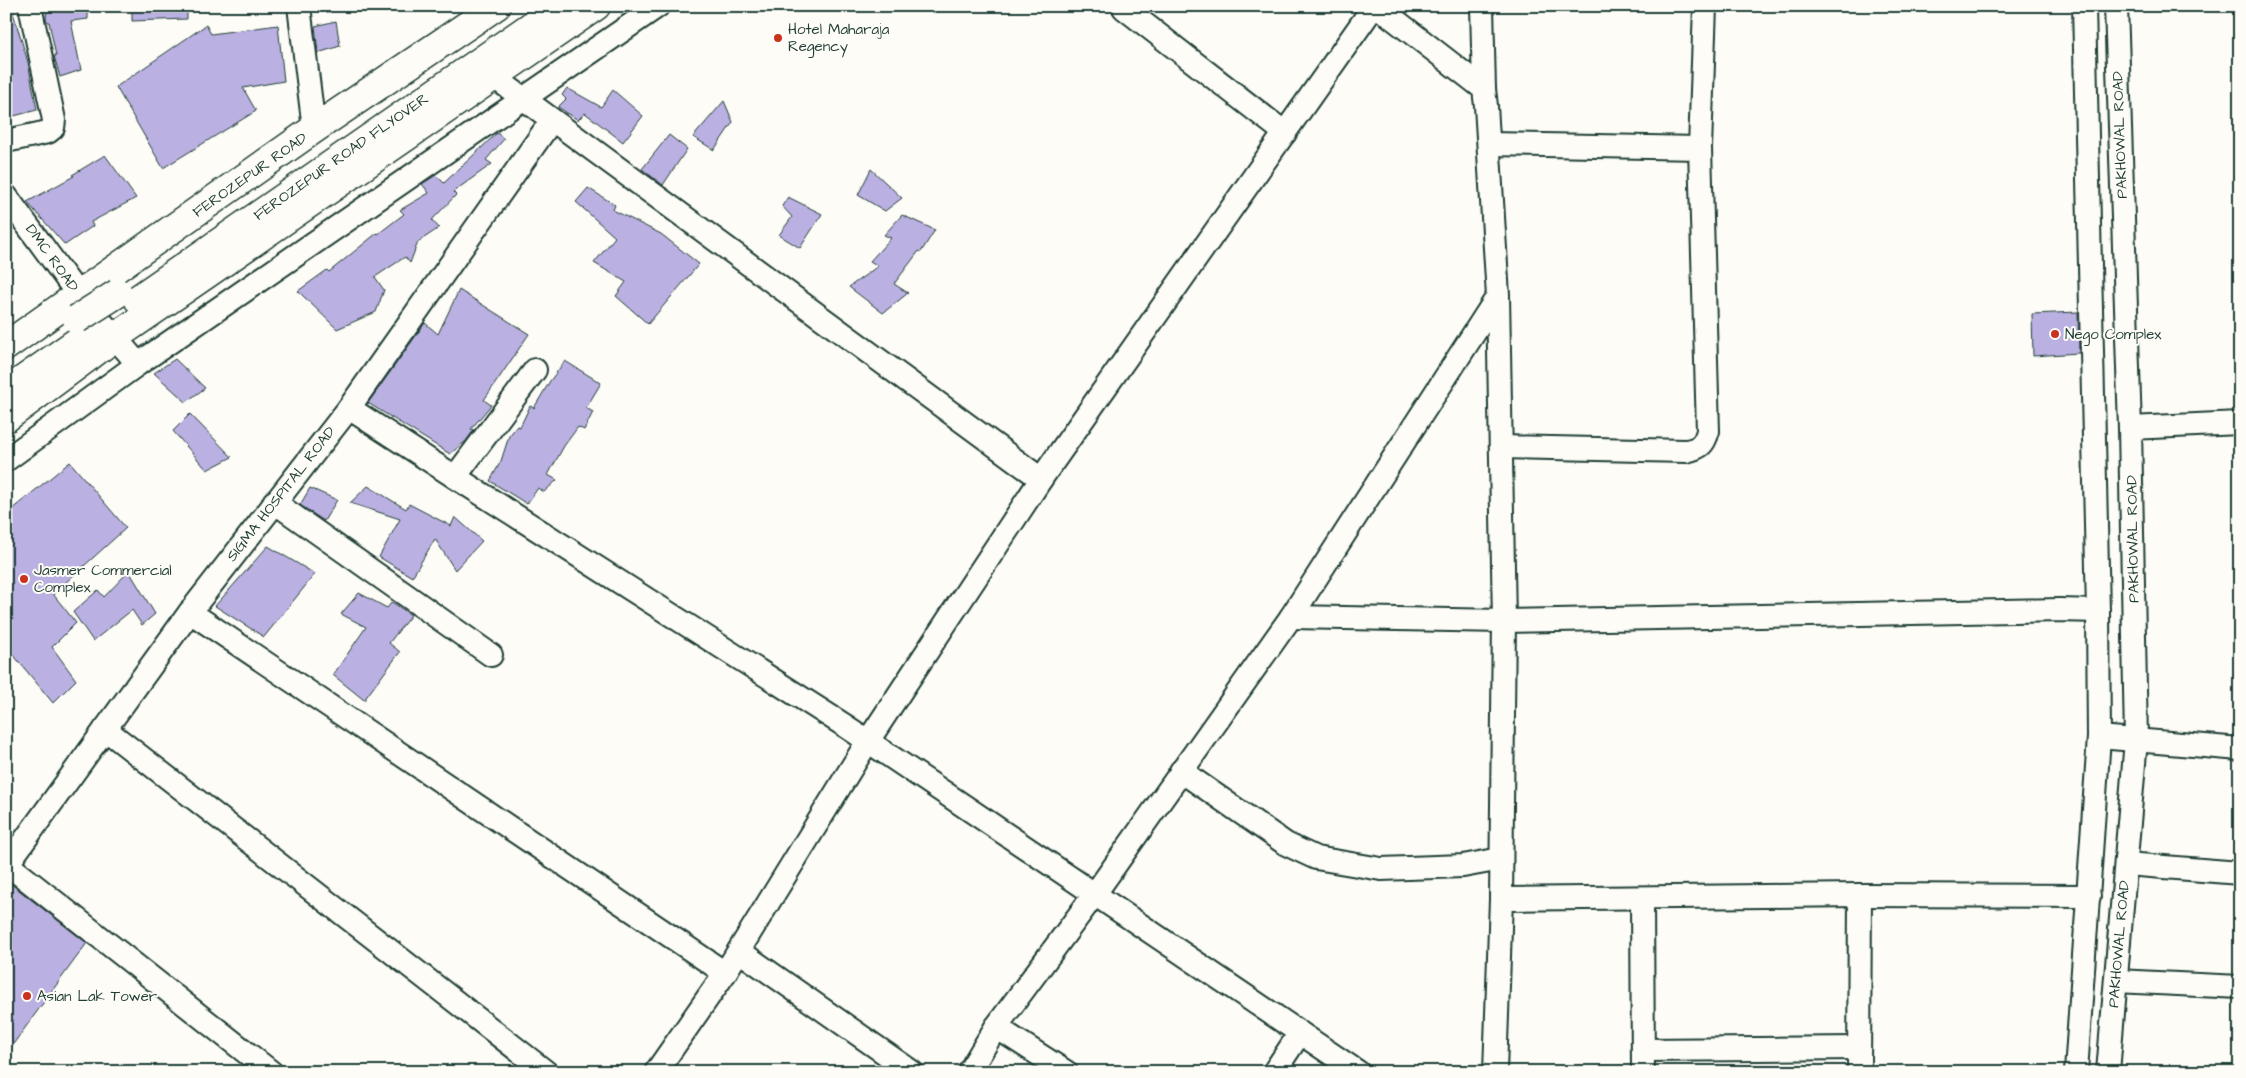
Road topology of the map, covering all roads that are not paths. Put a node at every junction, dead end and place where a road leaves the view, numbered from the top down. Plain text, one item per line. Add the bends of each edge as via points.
1 (30, 6) edge
2 (299, 6) edge
3 (496, 6) edge
4 (532, 6) edge
5 (560, 6) edge
6 (596, 6) edge
7 (658, 6) edge
8 (1376, 6) edge
9 (1482, 6) edge
10 (1705, 6) edge
11 (2084, 6) edge
12 (2116, 6) edge
13 (1124, 8) dead end
14 (494, 78) junction
15 (1484, 89) junction
16 (524, 99) junction
17 (552, 120) junction
18 (314, 129) junction
19 (1285, 133) junction
20 (6, 140) edge
21 (1489, 144) junction
22 (1700, 148) junction
23 (6, 196) edge
24 (1498, 296) junction
25 (120, 301) junction
26 (80, 317) junction
27 (115, 338) junction
28 (6, 346) edge
29 (138, 364) junction
30 (6, 369) edge
31 (535, 370) dead end
32 (6, 392) edge
33 (349, 408) junction
34 (6, 418) edge
35 (2240, 422) edge
36 (2130, 428) junction
37 (1501, 446) junction
38 (6, 460) edge
39 (455, 478) junction
40 (1041, 479) junction
41 (274, 502) junction
42 (2098, 611) junction
43 (190, 612) junction
44 (1291, 617) junction
45 (1504, 621) junction
46 (492, 655) dead end
47 (105, 729) junction
48 (2099, 737) junction
49 (2136, 740) junction
50 (868, 741) junction
51 (2240, 749) edge
52 (1181, 771) junction
53 (1501, 859) junction
54 (2126, 864) junction
55 (7, 865) edge
56 (2240, 874) edge
57 (1094, 895) junction
58 (1860, 895) junction
59 (2089, 896) junction
60 (1642, 898) junction
61 (1501, 900) junction
62 (739, 951) junction
63 (725, 973) junction
64 (2116, 980) junction
65 (2240, 987) edge
66 (996, 1027) junction
67 (1300, 1032) junction
68 (1859, 1048) junction
69 (1643, 1061) edge
70 (271, 1072) edge
71 (546, 1072) edge
72 (656, 1072) edge
73 (912, 1072) edge
74 (969, 1072) edge
75 (1066, 1072) edge
76 (1274, 1072) edge
77 (1358, 1072) edge
78 (1495, 1072) edge
79 (1859, 1072) edge
80 (2076, 1072) edge
81 (2108, 1072) edge

1 - 20 street via 53,128 48,132
2 - 18 street
3 - 18 main road, FEROZEPUR ROAD
4 - 25 main road, FEROZEPUR ROAD FLYOVER
5 - 25 main road, FEROZEPUR ROAD FLYOVER
6 - 14 main road
7 - 16 street
8 - 15 street
8 - 19 street
9 - 15 street
10 - 22 street
11 - 42 street
12 - 36 street, PAKHOWAL ROAD
13 - 19 street
14 - 16 street
14 - 27 main road
15 - 21 street
16 - 17 street
16 - 29 street
17 - 33 street, SIGMA HOSPITAL ROAD
17 - 40 street
18 - 26 main road, FEROZEPUR ROAD
19 - 40 street
21 - 22 street
21 - 24 street
22 - 37 street via 1708,431 1705,441 1699,448 1686,451
23 - 26 street, DMC ROAD
24 - 37 street
24 - 44 street
25 - 26 main road, FEROZEPUR ROAD, bridge
26 - 27 street, DMC ROAD
26 - 28 main road, FEROZEPUR ROAD
26 - 30 main road
26 - 32 main road
27 - 29 street, DMC ROAD
27 - 34 main road
29 - 38 street
31 - 39 street
33 - 39 street
33 - 41 street, SIGMA HOSPITAL ROAD
35 - 36 street
36 - 49 street, PAKHOWAL ROAD
37 - 45 street
39 - 50 street
40 - 50 street
41 - 43 street, SIGMA HOSPITAL ROAD
41 - 46 street
42 - 45 street
42 - 48 street
43 - 47 street, SIGMA HOSPITAL ROAD
43 - 63 street
44 - 45 street
44 - 52 street
45 - 53 street
47 - 55 street, SIGMA HOSPITAL ROAD
47 - 71 street
48 - 49 street
48 - 59 street
49 - 51 street
49 - 54 street, PAKHOWAL ROAD
50 - 57 street
50 - 62 street
52 - 53 street via 1286,844 1316,858 1382,869 1463,866
52 - 57 street
53 - 61 street
54 - 56 street
54 - 64 street, PAKHOWAL ROAD
55 - 70 street
57 - 66 street
57 - 67 street
58 - 59 street
58 - 60 street
58 - 68 street
59 - 80 street
60 - 61 street
60 - 69 street
61 - 78 street
62 - 63 street
62 - 73 street
63 - 72 street
64 - 65 street
64 - 81 street, PAKHOWAL ROAD
66 - 74 street
66 - 75 street
67 - 76 street
67 - 77 street
68 - 69 street
68 - 79 street

